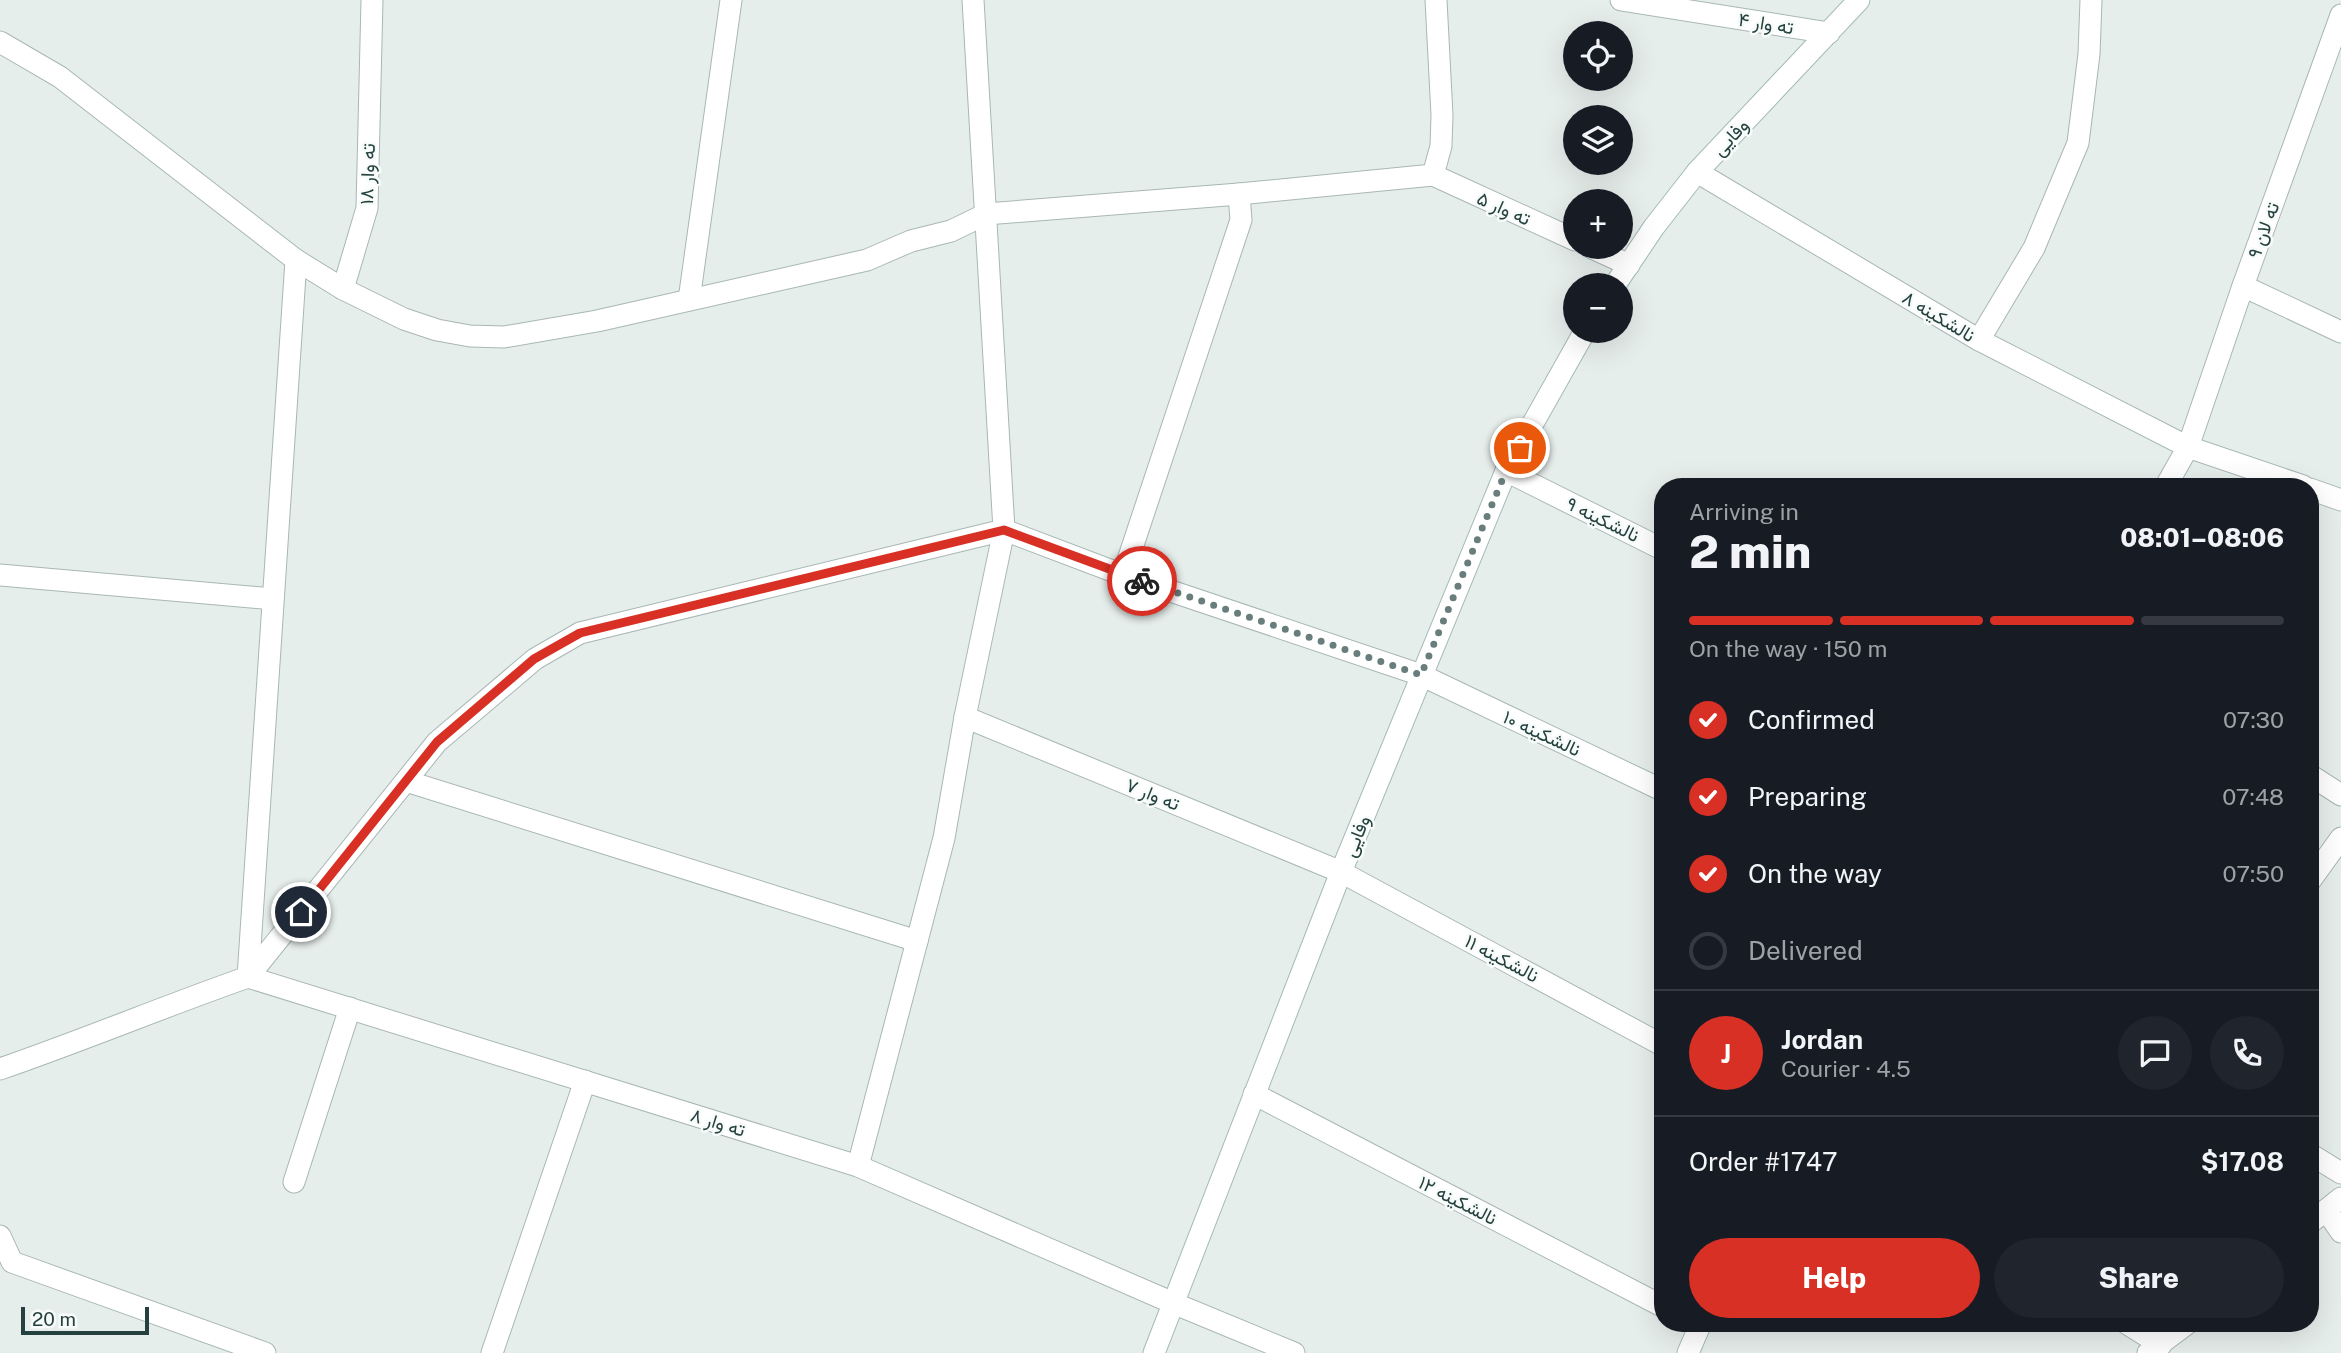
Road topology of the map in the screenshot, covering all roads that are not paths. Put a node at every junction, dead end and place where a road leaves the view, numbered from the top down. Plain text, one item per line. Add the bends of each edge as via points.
1 (372, 0) edge
2 (730, 0) edge
3 (974, 0) edge
4 (1436, 0) edge
5 (1620, 0) edge
6 (1859, 0) edge
7 (2091, 0) edge
8 (2341, 15) edge
9 (1829, 33) junction
10 (0, 42) edge
11 (2335, 48) edge
12 (1697, 172) junction
13 (1433, 175) junction
14 (1239, 194) junction
15 (986, 214) junction
16 (1563, 235) edge
17 (1616, 259) edge
18 (296, 260) junction
19 (1629, 265) junction
20 (1623, 273) edge
21 (2243, 286) junction
22 (343, 289) junction
23 (689, 300) junction
24 (2341, 332) edge
25 (1979, 340) junction
26 (1578, 343) edge
27 (2188, 447) junction
28 (1506, 471) junction
29 (2171, 478) edge
30 (2279, 478) edge
31 (2319, 492) edge
32 (2341, 500) edge
33 (1004, 530) junction
34 (1654, 545) edge
35 (0, 575) edge
36 (1123, 575) junction
37 (273, 599) junction
38 (1421, 675) junction
39 (965, 717) junction
40 (406, 781) junction
41 (2319, 781) edge
42 (1654, 786) edge
43 (2341, 795) edge
44 (2341, 838) edge
45 (2319, 869) edge
46 (1341, 872) junction
47 (917, 941) junction
48 (248, 977) junction
49 (350, 1008) junction
50 (1654, 1041) edge
51 (0, 1069) edge
52 (585, 1081) junction
53 (1254, 1094) junction
54 (2319, 1160) edge
55 (858, 1166) junction
56 (2341, 1173) edge
57 (294, 1182) dead end
58 (2326, 1211) edge
59 (2341, 1232) edge
60 (0, 1236) edge
61 (1654, 1302) edge
62 (1173, 1304) junction
63 (1696, 1332) edge
64 (2136, 1332) edge
65 (2177, 1332) edge
66 (2155, 1349) edge
67 (265, 1353) edge
68 (492, 1353) edge
69 (1154, 1353) edge
70 (1294, 1353) edge
71 (1688, 1353) edge

1 - 22 street, ته وار ۱۸ via 368,208
2 - 23 street
3 - 15 street
4 - 13 street via 1442,116 1441,146
5 - 9 street, ته وار ۴
6 - 9 street, وفایی
7 - 25 street via 2078,143 2034,248
8 - 11 street, ته لان ۹
9 - 12 street, وفایی
10 - 18 street via 60,77
11 - 21 street, ته لان ۹
12 - 19 street, وفایی
12 - 25 street, نالشکینه ۸
13 - 14 street
13 - 16 street, ته وار ۵
14 - 15 street
14 - 36 street via 1241,220
15 - 23 street via 867,260
15 - 33 street
17 - 19 street
18 - 22 street
18 - 37 street
19 - 20 street, وفایی
21 - 24 street
21 - 27 street, ته لان ۹
22 - 23 street via 404,319 470,336 504,337
25 - 27 street, نالشکینه ۸
26 - 28 street, وفایی
27 - 29 street, ته لان ۹
27 - 30 street, نالشکینه ۸
28 - 34 street, نالشکینه ۹
28 - 38 street, وفایی
31 - 32 street
33 - 36 street, نالشکینه ۱۰
33 - 39 street
33 - 40 street via 580,633 534,659 495,691 437,742
35 - 37 street
36 - 38 street, نالشکینه ۱۰
37 - 48 street
38 - 42 street, نالشکینه ۱۰
38 - 46 street, وفایی
39 - 46 street, ته وار ۷
39 - 47 street via 944,838
40 - 47 street
40 - 48 street
41 - 43 street
44 - 45 street
46 - 50 street, نالشکینه ۱۱
46 - 53 street, وفایی
47 - 55 street
48 - 49 street, ته وار ۸
48 - 51 street
49 - 52 street, ته وار ۸
49 - 57 street
52 - 55 street, ته وار ۸
52 - 68 street
53 - 61 street, نالشکینه ۱۲
53 - 62 street, وفایی
54 - 56 street
55 - 62 street, ته وار ۸
58 - 59 street
60 - 67 street via 12,1262
62 - 69 street, وفایی
62 - 70 street, ته وار ۸
63 - 71 street
64 - 66 street
65 - 66 street

